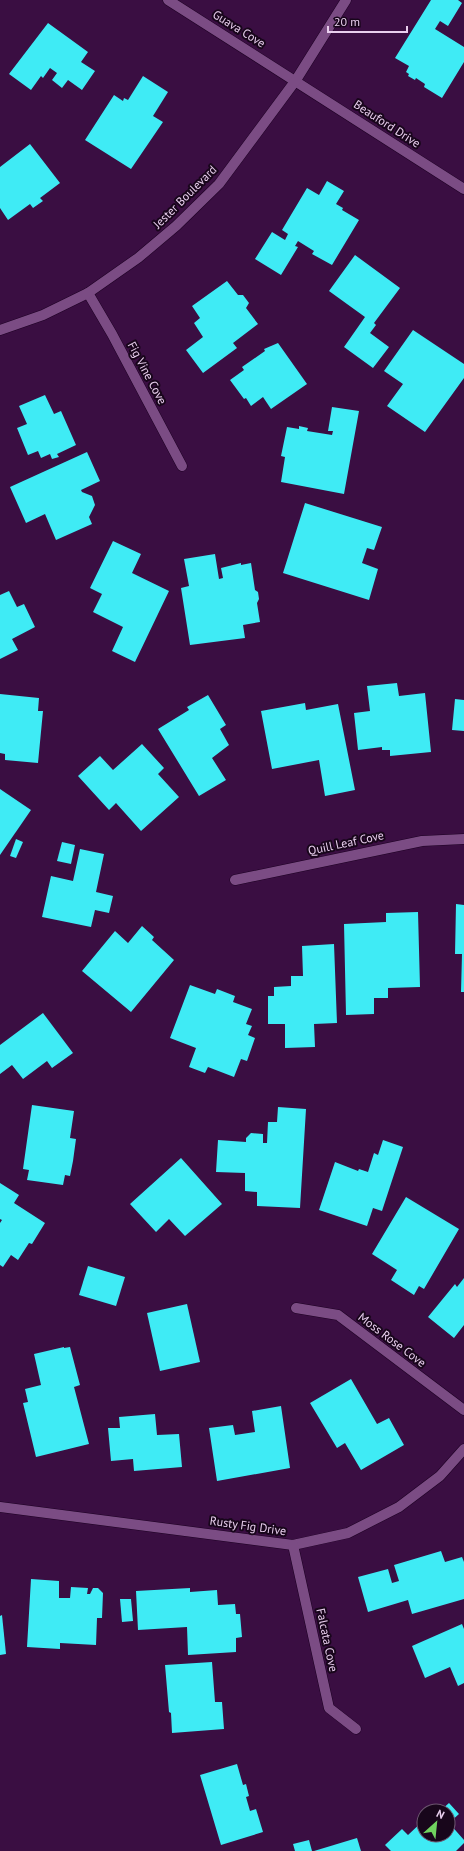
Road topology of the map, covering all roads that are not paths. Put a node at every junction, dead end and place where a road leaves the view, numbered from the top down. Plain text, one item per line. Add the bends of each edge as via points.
1 (168, 0) edge
2 (346, 0) edge
3 (296, 80) junction
4 (464, 189) edge
5 (88, 293) junction
6 (0, 330) edge
7 (182, 466) dead end
8 (464, 839) edge
9 (235, 880) dead end
10 (296, 1308) dead end
11 (464, 1410) edge
12 (464, 1449) edge
13 (0, 1506) edge
14 (294, 1545) junction
15 (356, 1729) dead end

1 - 3 street, Guava Cove
2 - 3 street, Jester Boulevard
3 - 4 street, Beauford Drive
3 - 5 street, Jester Boulevard via 219,184 176,226 138,258
5 - 6 street, Jester Boulevard
5 - 7 street, Fig Vine Cove
8 - 9 street, Quill Leaf Cove via 422,841
10 - 11 street, Moss Rose Cove via 338,1315
12 - 14 street, Rusty Fig Drive via 440,1476 399,1507 348,1533
13 - 14 street, Rusty Fig Drive
14 - 15 street, Falcata Cove via 329,1708

